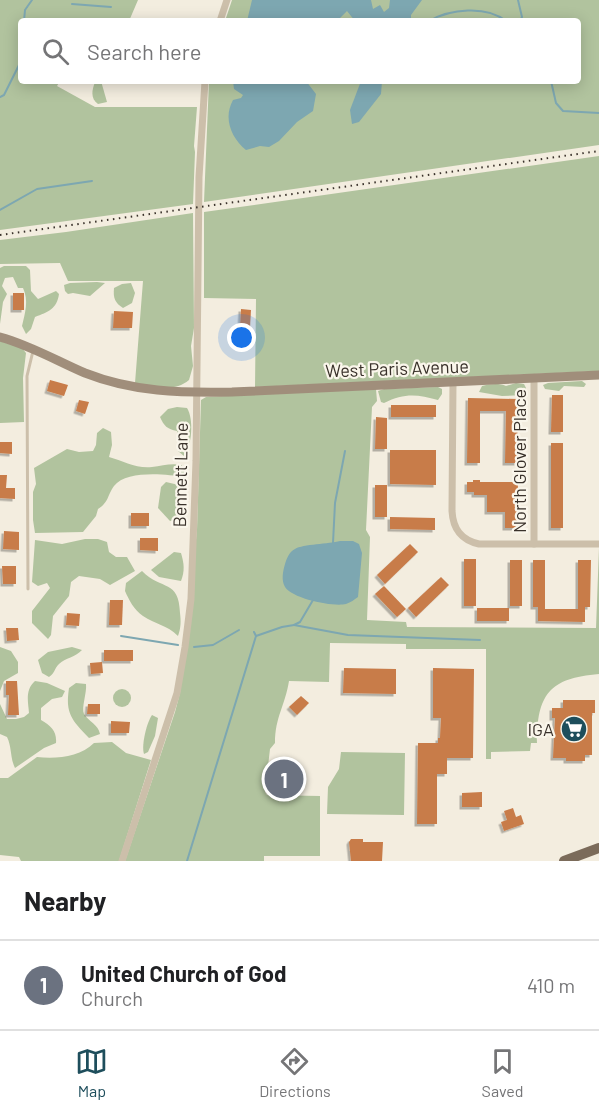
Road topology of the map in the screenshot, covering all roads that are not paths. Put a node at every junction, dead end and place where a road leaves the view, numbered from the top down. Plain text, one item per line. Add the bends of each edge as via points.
1 (227, 0) edge
2 (221, 18) edge
3 (205, 84) edge
4 (0, 337) edge
5 (34, 350) junction
6 (599, 375) edge
7 (534, 378) junction
8 (453, 382) junction
9 (197, 393) junction
10 (534, 544) junction
11 (599, 544) edge
12 (28, 589) dead end
13 (599, 848) edge
14 (122, 861) edge
15 (564, 861) edge

1 - 2 street
3 - 9 street, Bennett Lane via 199,177
4 - 5 main road, West Paris Avenue
5 - 9 main road, West Paris Avenue via 123,385
5 - 12 lane via 27,376
6 - 7 main road, West Paris Avenue
7 - 8 main road, West Paris Avenue
7 - 10 street, North Glover Place
8 - 9 main road, West Paris Avenue
8 - 10 street via 454,524 471,542
9 - 14 street, Bennett Lane via 192,580 185,647 171,712
10 - 11 street
13 - 15 main road

